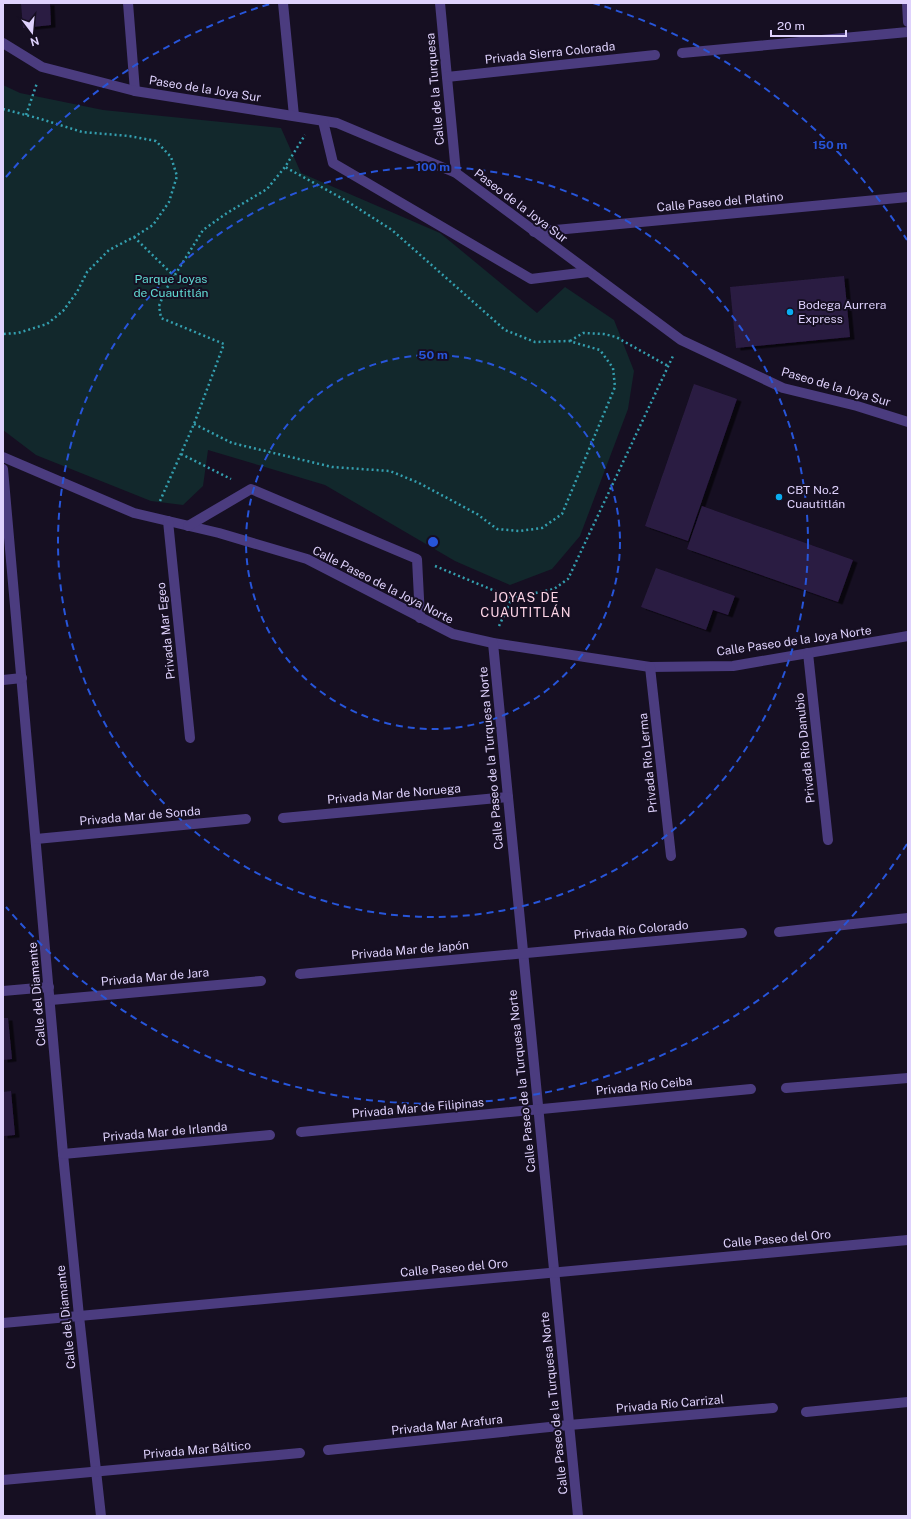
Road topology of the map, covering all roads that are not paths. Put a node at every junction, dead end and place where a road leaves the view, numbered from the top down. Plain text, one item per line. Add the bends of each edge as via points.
1 (128, 3) edge
2 (283, 3) edge
3 (440, 3) edge
4 (907, 3) edge
5 (908, 22) edge
6 (908, 32) edge
7 (3, 43) edge
8 (682, 53) dead end
9 (655, 55) dead end
10 (447, 77) junction
11 (135, 90) junction
12 (294, 116) junction
13 (319, 121) junction
14 (456, 173) junction
15 (908, 197) edge
16 (534, 232) junction
17 (588, 272) junction
18 (908, 422) edge
19 (3, 456) edge
20 (3, 469) edge
21 (168, 522) junction
22 (188, 526) junction
23 (6, 530) edge
24 (420, 618) junction
25 (908, 636) edge
26 (493, 643) junction
27 (808, 653) junction
28 (650, 667) junction
29 (22, 678) junction
30 (3, 680) edge
31 (190, 738) dead end
32 (508, 797) junction
33 (283, 818) dead end
34 (246, 819) dead end
35 (36, 839) junction
36 (828, 840) dead end
37 (671, 856) dead end
38 (908, 918) edge
39 (742, 932) dead end
40 (779, 932) dead end
41 (523, 953) junction
42 (300, 974) dead end
43 (261, 981) dead end
44 (49, 987) junction
45 (3, 991) edge
46 (51, 1000) junction
47 (908, 1078) edge
48 (786, 1088) dead end
49 (752, 1089) dead end
50 (538, 1109) junction
51 (301, 1132) dead end
52 (270, 1135) dead end
53 (64, 1154) junction
54 (908, 1240) edge
55 (554, 1272) junction
56 (79, 1316) junction
57 (3, 1323) edge
58 (908, 1402) edge
59 (773, 1408) dead end
60 (806, 1412) dead end
61 (569, 1425) junction
62 (328, 1450) dead end
63 (300, 1453) dead end
64 (96, 1472) junction
65 (3, 1480) edge
66 (101, 1516) edge
67 (578, 1516) edge

1 - 11 street
2 - 12 street
3 - 10 street, Calle de la Turquesa
4 - 5 street
6 - 8 street
7 - 11 street, Paseo de la Joya Sur via 42,67
9 - 10 street, Privada Sierra Colorada
10 - 14 street, Calle de la Turquesa
11 - 12 street, Paseo de la Joya Sur
12 - 13 street, Paseo de la Joya Sur
13 - 14 street, Paseo de la Joya Sur via 337,123
13 - 17 street via 333,163 531,279
14 - 16 street, Paseo de la Joya Sur
15 - 16 street, Calle Paseo del Platino
16 - 17 street, Paseo de la Joya Sur
17 - 18 street, Paseo de la Joya Sur via 681,340 783,388 857,406
19 - 21 street, Calle Paseo de la Joya Norte via 134,513
20 - 23 street, Calle del Diamante
21 - 22 street, Calle Paseo de la Joya Norte
21 - 31 street, Privada Mar Egeo
22 - 24 street, Calle Paseo de la Joya Norte via 307,560
22 - 24 street via 251,489 418,559
23 - 29 street, Calle del Diamante
24 - 26 street, Calle Paseo de la Joya Norte via 453,634
25 - 27 street, Calle Paseo de la Joya Norte
26 - 28 street, Calle Paseo de la Joya Norte
26 - 32 street, Calle Paseo de la Turquesa Norte
27 - 28 street, Calle Paseo de la Joya Norte via 733,666
27 - 36 street, Privada Río Danubio
28 - 37 street, Privada Río Lerma
29 - 30 street
29 - 35 street, Calle del Diamante
32 - 33 street, Privada Mar de Noruega
32 - 41 street, Calle Paseo de la Turquesa Norte
34 - 35 street, Privada Mar de Sonda
35 - 44 street, Calle del Diamante
38 - 40 street
39 - 41 street, Privada Río Colorado
41 - 42 street, Privada Mar de Japón
41 - 50 street, Calle Paseo de la Turquesa Norte
43 - 46 street, Privada Mar de Jara
44 - 45 street
44 - 46 street, Calle del Diamante
46 - 53 street, Calle del Diamante
47 - 48 street
49 - 50 street, Privada Río Ceiba
50 - 51 street, Privada Mar de Filipinas
50 - 55 street, Calle Paseo de la Turquesa Norte
52 - 53 street, Privada Mar de Irlanda
53 - 56 street, Calle del Diamante
54 - 55 street, Calle Paseo del Oro
55 - 56 street, Calle Paseo del Oro
55 - 61 street, Calle Paseo de la Turquesa Norte
56 - 57 street, Calle Paseo del Oro
56 - 64 street, Calle del Diamante
58 - 60 street
59 - 61 street, Privada Río Carrizal
61 - 62 street, Privada Mar Arafura
61 - 67 street, Calle Paseo de la Turquesa Norte
63 - 64 street, Privada Mar Báltico
64 - 65 street, Privada Mar Báltico
64 - 66 street, Calle del Diamante

